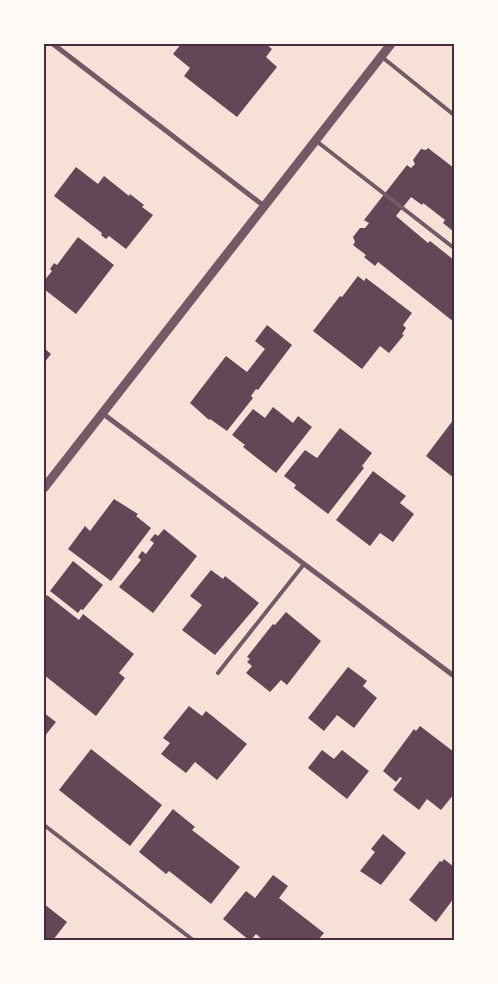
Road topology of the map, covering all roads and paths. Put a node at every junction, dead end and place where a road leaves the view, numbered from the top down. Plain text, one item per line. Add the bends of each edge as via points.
1 (53, 44) edge
2 (391, 44) edge
3 (381, 57) junction
4 (454, 115) edge
5 (315, 140) junction
6 (264, 206) junction
7 (454, 248) edge
8 (102, 413) junction
9 (44, 488) edge
10 (304, 564) junction
11 (218, 674) dead end
12 (454, 676) edge
13 (44, 824) edge
14 (193, 940) edge

1 - 6 street
2 - 3 street
3 - 4 lane
3 - 5 street
5 - 6 street
5 - 7 lane
6 - 8 street
8 - 9 street
8 - 10 street
10 - 11 lane
10 - 12 street
13 - 14 lane

